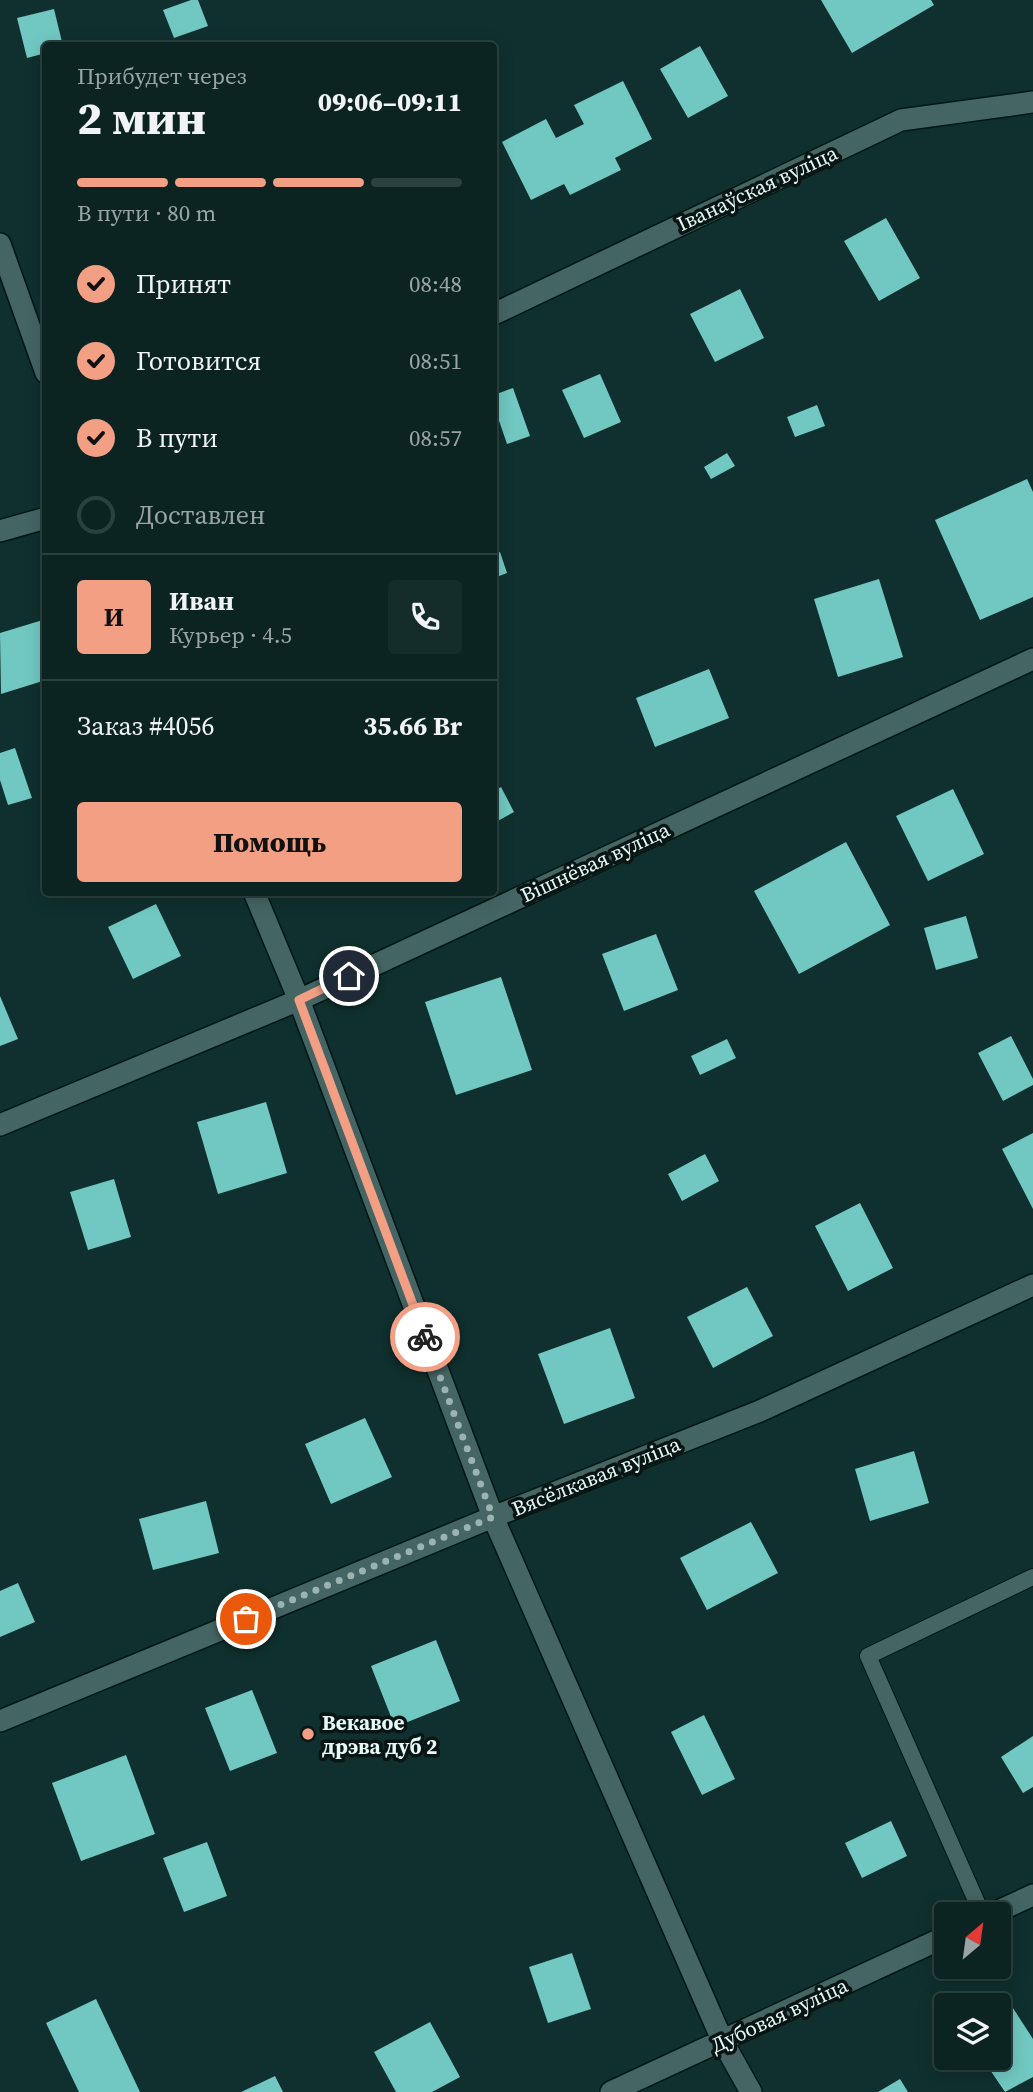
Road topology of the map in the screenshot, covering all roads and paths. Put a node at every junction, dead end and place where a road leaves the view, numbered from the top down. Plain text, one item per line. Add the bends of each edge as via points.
1 (1033, 102) edge
2 (0, 244) edge
3 (497, 313) edge
4 (42, 362) edge
5 (42, 519) edge
6 (0, 531) edge
7 (1033, 659) edge
8 (256, 896) edge
9 (299, 1000) junction
10 (0, 1125) edge
11 (1033, 1285) edge
12 (493, 1517) junction
13 (1033, 1577) edge
14 (0, 1721) edge
15 (1033, 1895) edge
16 (977, 1902) edge
17 (1012, 1905) edge
18 (934, 1942) edge
19 (723, 2042) junction
20 (611, 2092) edge
21 (751, 2092) edge

1 - 3 street, Іванаўская вуліца via 901,120
2 - 4 street
5 - 6 street
7 - 9 street, Вішнёвая вуліца
8 - 9 street
9 - 10 street, Вішнёвая вуліца
9 - 12 street
11 - 12 street, Вясёлкавая вуліца via 760,1411
12 - 14 street, Вясёлкавая вуліца
12 - 19 street
13 - 16 lane via 868,1656
15 - 17 street
18 - 19 street, Дубовая вуліца
19 - 20 street, Дубовая вуліца
19 - 21 street

